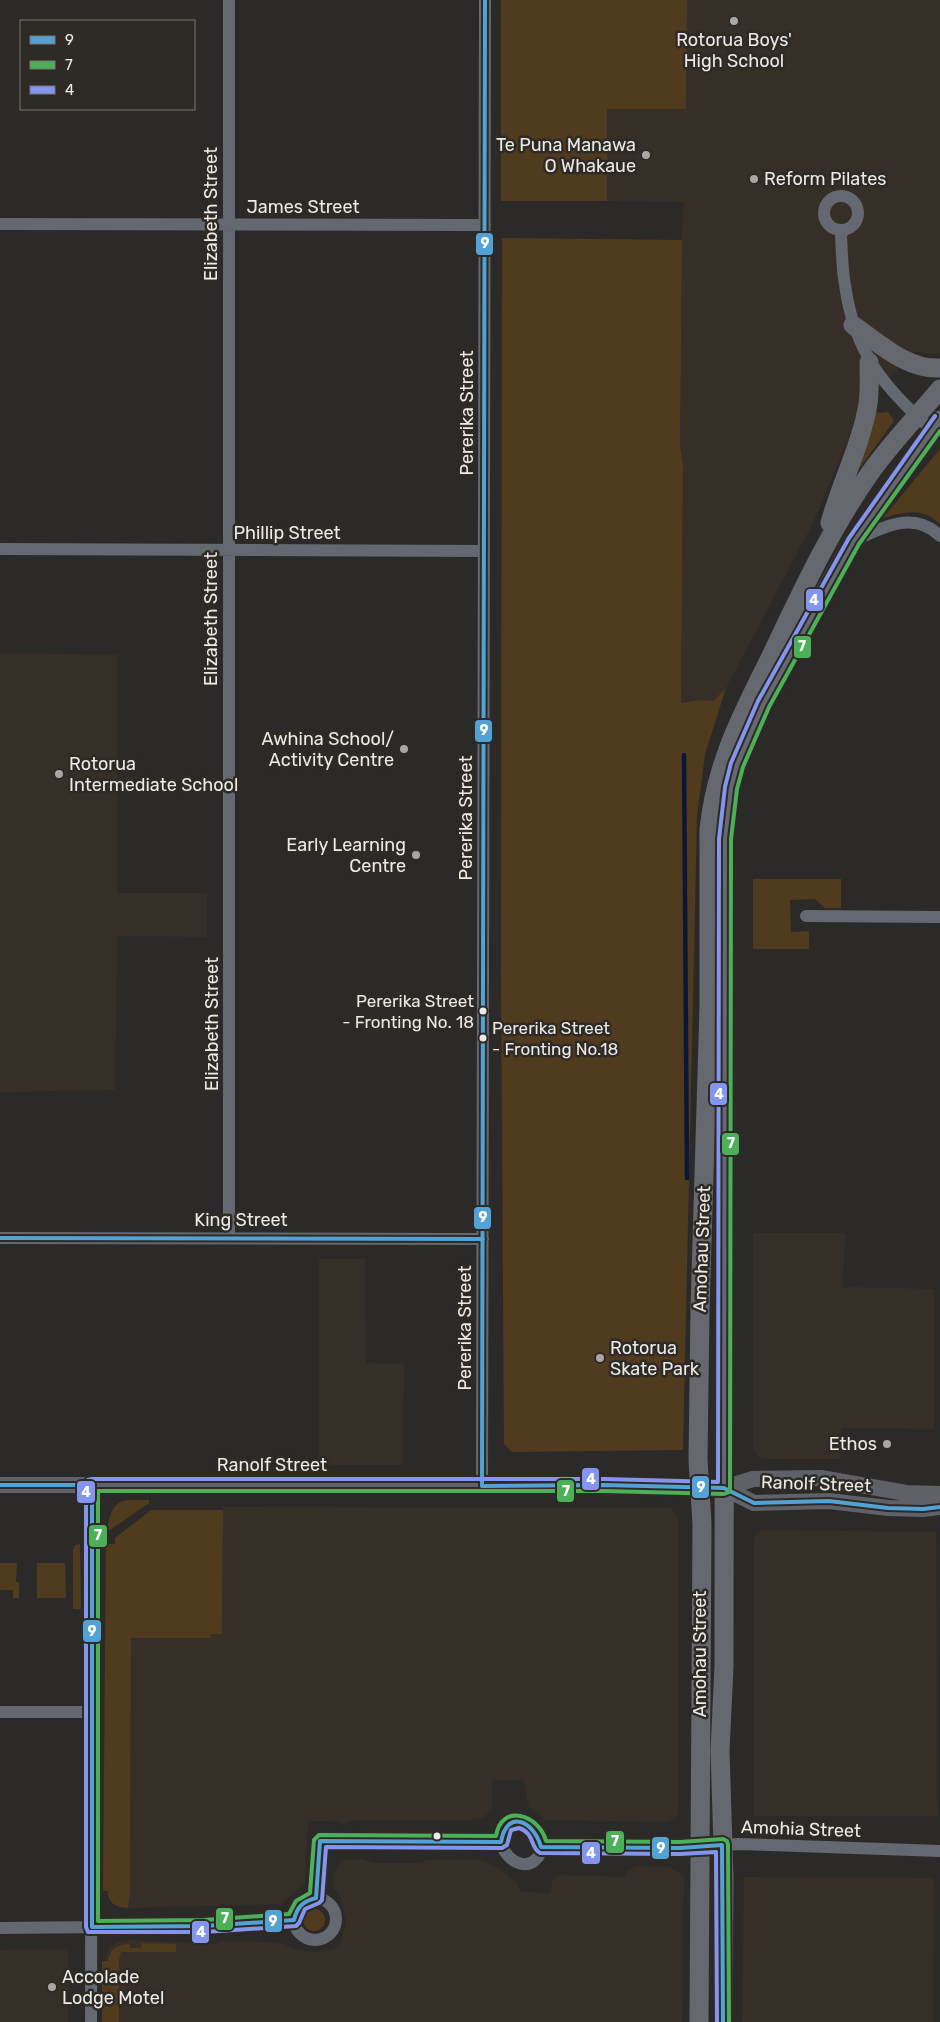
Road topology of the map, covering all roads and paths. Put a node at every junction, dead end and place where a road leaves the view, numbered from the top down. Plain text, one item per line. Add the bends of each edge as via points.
1 (229, 0) edge
2 (485, 0) edge
3 (0, 224) edge
4 (229, 224) junction
5 (485, 225) junction
6 (844, 230) dead end
7 (853, 325) junction
8 (869, 362) junction
9 (940, 368) edge
10 (940, 389) edge
11 (916, 416) junction
12 (936, 425) edge
13 (940, 536) edge
14 (854, 541) junction
15 (0, 549) edge
16 (228, 550) junction
17 (484, 551) junction
18 (822, 553) junction
19 (806, 916) dead end
20 (940, 916) edge
21 (229, 1237) junction
22 (0, 1238) edge
23 (483, 1239) junction
24 (700, 1309) junction
25 (724, 1309) junction
26 (0, 1485) edge
27 (92, 1485) junction
28 (482, 1486) junction
29 (700, 1487) junction
30 (724, 1488) junction
31 (939, 1496) edge
32 (0, 1712) edge
33 (92, 1712) junction
34 (501, 1842) junction
35 (722, 1845) junction
36 (699, 1846) junction
37 (541, 1847) junction
38 (940, 1851) edge
39 (316, 1898) junction
40 (294, 1920) junction
41 (92, 1927) junction
42 (0, 1928) edge
43 (91, 2022) edge
44 (699, 2022) edge
45 (723, 2022) edge

1 - 4 street, Elizabeth Street
2 - 5 street, Pererika Street
3 - 4 street, James Street
4 - 5 street, James Street
4 - 16 street, Elizabeth Street
5 - 17 street, Pererika Street
6 - 7 street via 841,235 844,285
7 - 8 street
7 - 9 main road via 902,358 926,369
8 - 11 street
8 - 18 main road via 868,406
10 - 11 main road, Amohau Street
11 - 12 street
11 - 18 main road, Amohau Street via 871,471
12 - 14 main road, Amohau Street
13 - 14 street via 929,527 911,521 879,528
14 - 25 main road, Amohau Street via 763,704 731,788 725,839
15 - 16 street, Phillip Street
16 - 17 street, Phillip Street
16 - 21 street, Elizabeth Street
17 - 23 street, Pererika Street
18 - 24 main road, Amohau Street via 738,721 722,763 712,806
19 - 20 street
21 - 22 street, King Street
21 - 23 street, King Street
23 - 28 street, Pererika Street
24 - 25 main road
24 - 29 main road, Amohau Street
25 - 30 main road, Amohau Street
26 - 27 street, Ranolf Street
27 - 28 street, Ranolf Street
27 - 33 street
28 - 29 street, Ranolf Street
29 - 30 street, Ranolf Street
29 - 36 main road, Amohau Street
30 - 31 street, Ranolf Street via 753,1479 821,1478
30 - 31 street, Ranolf Street via 754,1503 829,1501 888,1508 923,1509
30 - 35 main road, Amohau Street via 724,1666 720,1751
32 - 33 street
33 - 41 street
34 - 37 street via 504,1854 518,1863 533,1861
34 - 37 street via 505,1827 520,1822 533,1827
34 - 39 street via 320,1841
35 - 36 street, Amohia Street
35 - 38 street, Amohia Street
35 - 45 main road, Amohau Street
36 - 37 street, Amohia Street
36 - 44 main road, Amohau Street
39 - 40 street via 299,1905
39 - 40 street via 329,1902 336,1914 336,1926 330,1936 308,1940 298,1931
40 - 41 street via 204,1926
41 - 42 street
41 - 43 street

